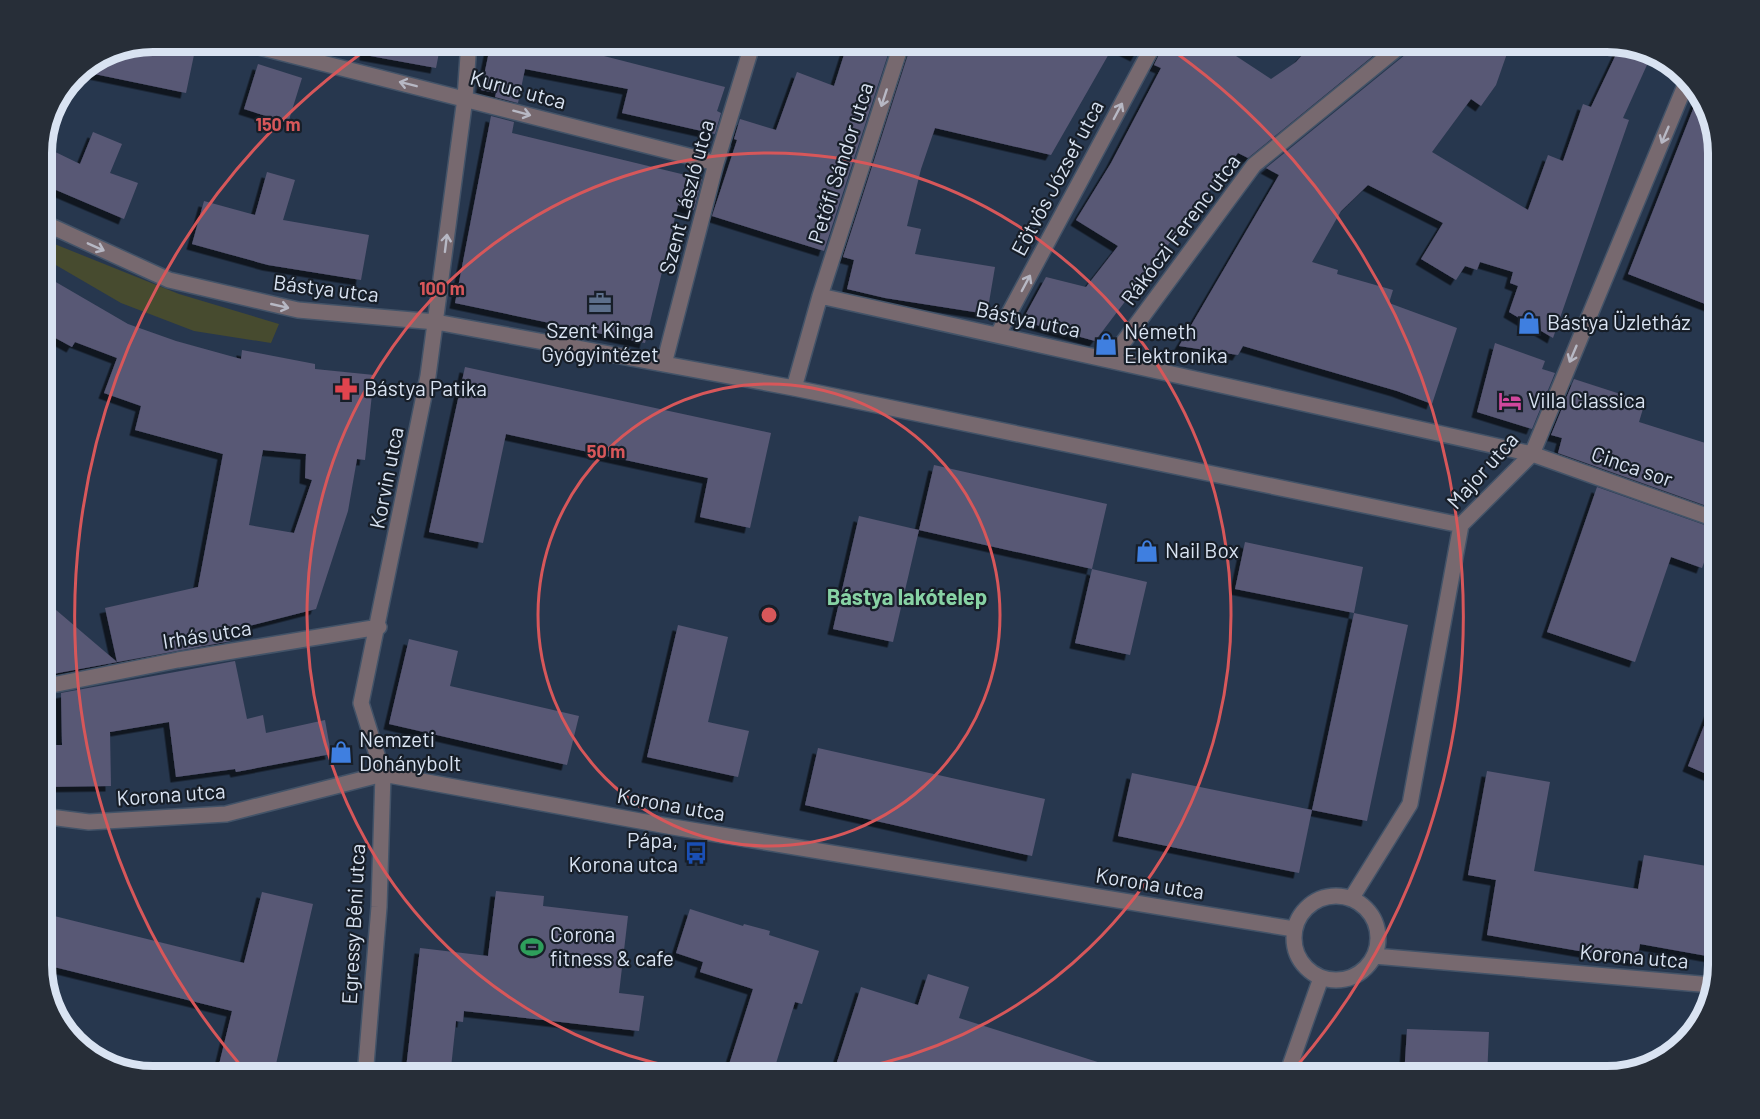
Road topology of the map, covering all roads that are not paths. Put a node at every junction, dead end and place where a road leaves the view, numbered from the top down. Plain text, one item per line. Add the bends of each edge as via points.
1 (279, 52) edge
2 (468, 52) edge
3 (750, 52) edge
4 (899, 52) edge
5 (1150, 52) edge
6 (1393, 52) edge
7 (1684, 89) edge
8 (465, 98) junction
9 (716, 163) junction
10 (53, 227) edge
11 (820, 296) junction
12 (436, 322) junction
13 (998, 334) junction
14 (1111, 359) junction
15 (664, 364) junction
16 (794, 388) junction
17 (1532, 454) junction
18 (1708, 516) edge
19 (1461, 525) junction
20 (379, 627) junction
21 (53, 685) edge
22 (383, 774) junction
23 (53, 817) edge
24 (1351, 899) junction
25 (1294, 929) junction
26 (1374, 956) junction
27 (1321, 978) junction
28 (1706, 984) edge
29 (366, 1066) edge
30 (1290, 1066) edge

8 -> 1 street, Kuruc utca
2 - 8 street, Korvin utca
3 - 9 street, Szent László utca
4 -> 11 street, Petőfi Sándor utca
13 -> 5 street, Eötvös József utca
6 - 14 street, Rákóczi Ferenc utca via 1254,165
7 -> 17 street, Major utca
8 -> 9 street, Kuruc utca
12 -> 8 street, Korvin utca
9 - 15 street, Szent László utca
10 -> 12 street, Bástya utca via 169,280 298,310
11 - 13 street, Bástya utca
11 - 16 street
12 - 15 street, Bástya utca
12 - 20 street, Korvin utca
13 - 14 street, Bástya utca
14 - 17 street, Bástya utca
15 - 16 street, Bástya utca
16 - 19 street, Bástya utca
17 - 18 street, Cinca sor
17 - 19 street, Major utca
19 - 24 street, Major utca via 1410,804
20 - 21 street, Irhás utca
20 - 22 street, Korvin utca via 361,703
22 - 23 street, Korona utca via 226,814 89,822
22 - 25 street, Korona utca via 684,829
22 - 29 street, Egressy Béni utca via 379,907
24 - 25 street via 1320,898 1303,910
24 - 26 street via 1373,917 1378,936
25 - 27 street via 1294,946 1301,962
26 - 27 street via 1352,977
26 - 28 street, Korona utca
27 - 30 street

